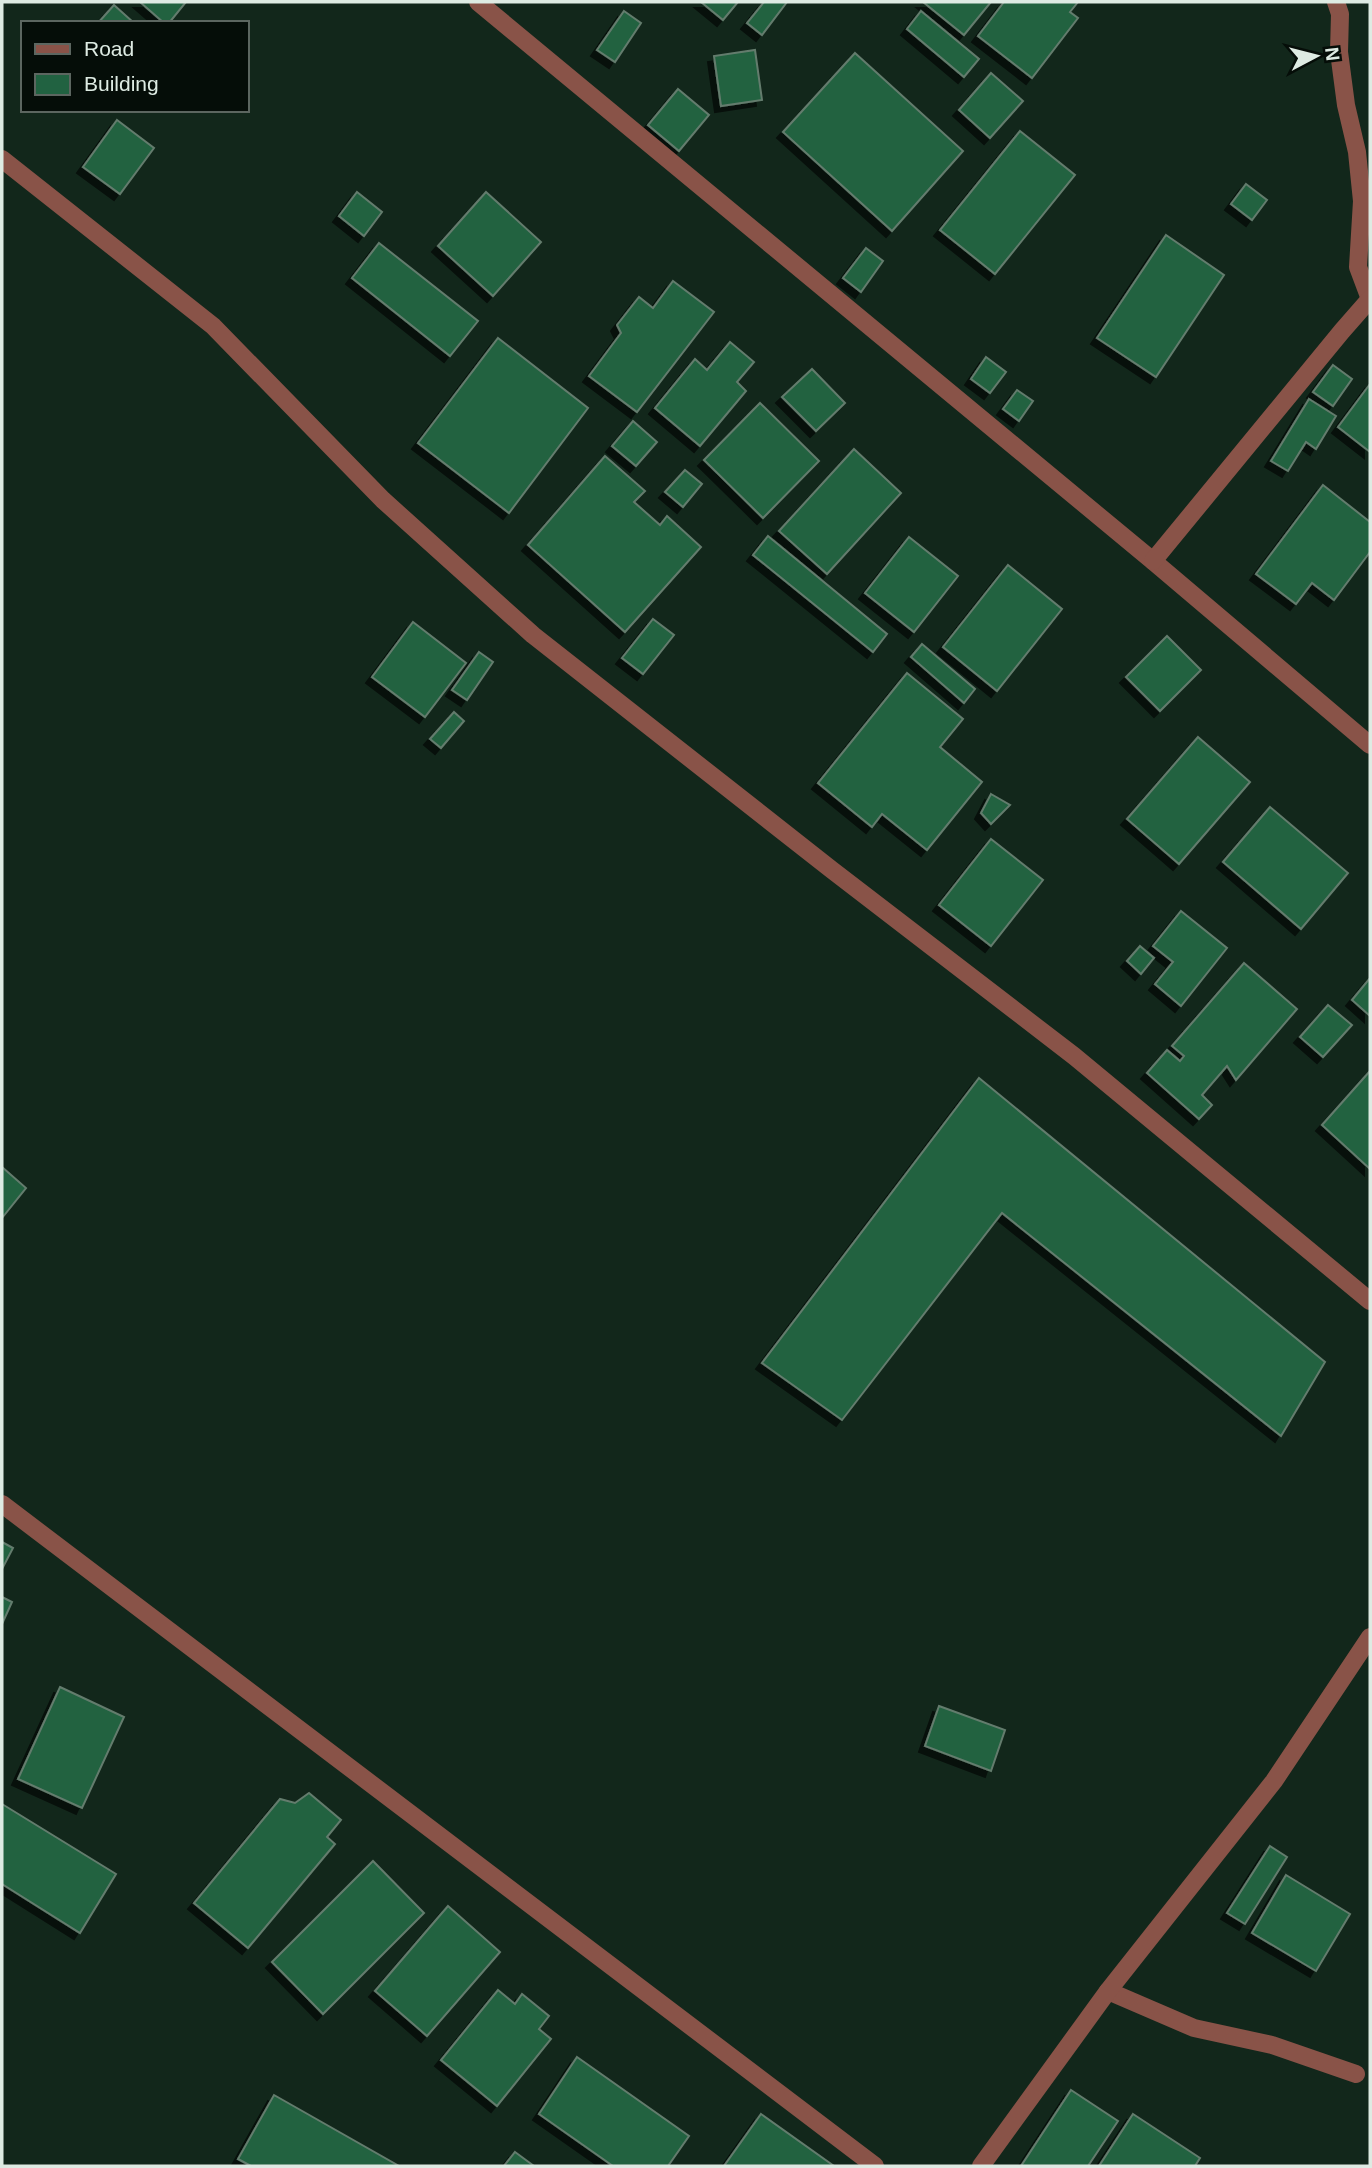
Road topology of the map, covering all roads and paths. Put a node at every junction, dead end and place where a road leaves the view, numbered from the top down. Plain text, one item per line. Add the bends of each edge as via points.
1 (505, 2) edge
2 (1336, 2) edge
3 (483, 6) edge
4 (2, 159) edge
5 (1370, 299) edge
6 (1153, 561) junction
7 (1370, 745) edge
8 (1370, 1301) edge
9 (2, 1504) edge
10 (1370, 1637) edge
11 (1108, 1991) junction
12 (1356, 2074) dead end
13 (874, 2166) edge
14 (981, 2166) edge

1 - 3 street
2 - 5 street via 1339,52 1362,201 1358,267
3 - 6 street
4 - 8 street via 213,326 383,500 533,635 1074,1056
5 - 6 street
6 - 7 street
9 - 13 street
10 - 11 street via 1274,1781
11 - 12 street via 1194,2028 1272,2045
11 - 14 street

